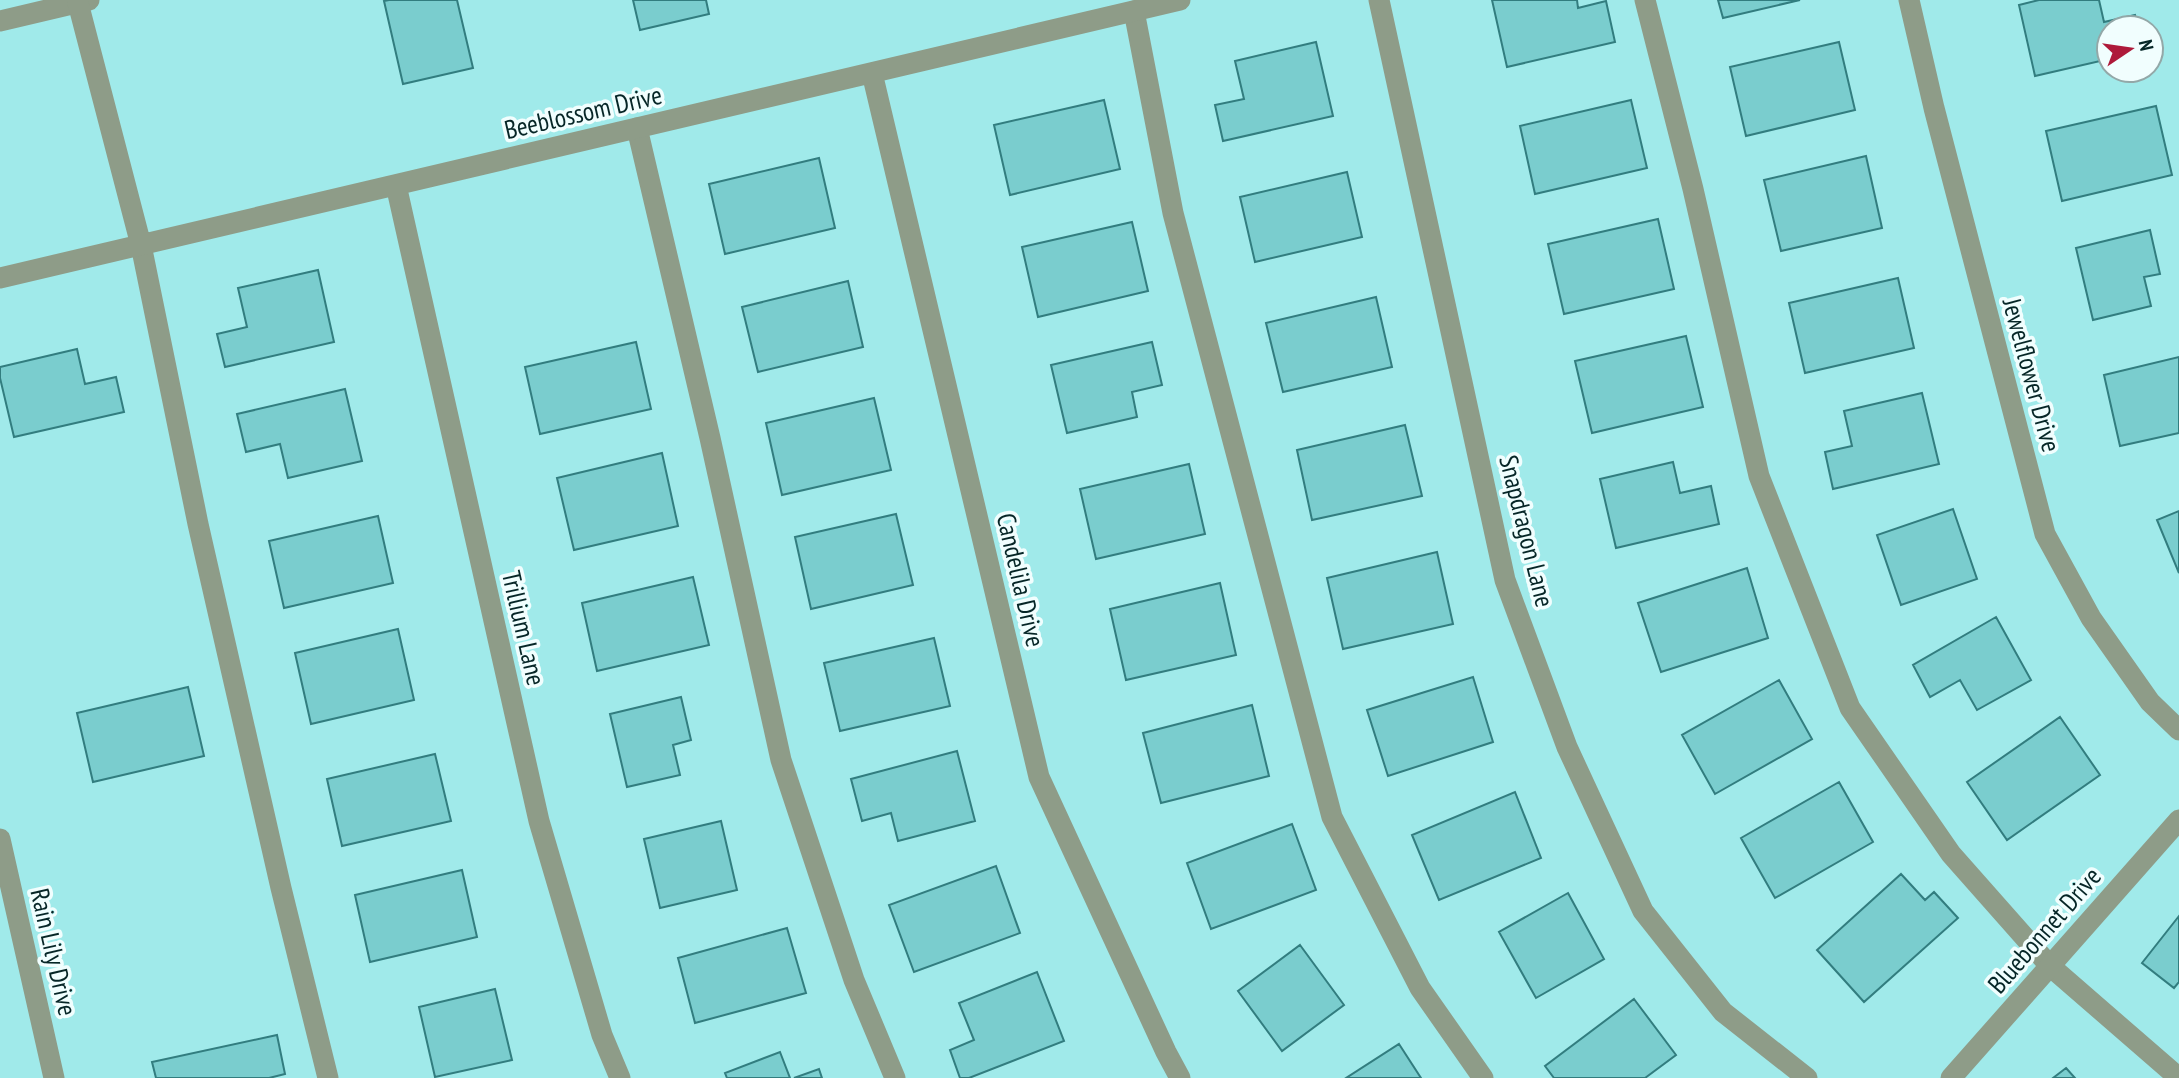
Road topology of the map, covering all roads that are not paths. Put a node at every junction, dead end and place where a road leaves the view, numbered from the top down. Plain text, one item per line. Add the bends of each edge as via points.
1 (1378, 0) edge
2 (1645, 0) edge
3 (1909, 0) edge
4 (84, 1) edge
5 (1165, 2) edge
6 (1134, 11) junction
7 (0, 21) edge
8 (872, 73) junction
9 (637, 128) junction
10 (396, 185) junction
11 (141, 245) junction
12 (0, 278) edge
13 (2179, 730) edge
14 (2179, 820) edge
15 (0, 839) edge
16 (2049, 966) junction
17 (54, 1078) edge
18 (328, 1078) edge
19 (620, 1078) edge
20 (895, 1078) edge
21 (1181, 1078) edge
22 (1483, 1078) edge
23 (1807, 1078) edge
24 (1951, 1078) edge
25 (2179, 1078) edge

1 - 23 street, Snapdragon Lane via 1505,580 1567,747 1643,911 1723,1012
2 - 16 street via 1759,476 1850,708 1951,854
3 - 13 street, Jewelflower Drive via 2045,534 2091,618 2150,702
4 - 7 street
4 - 11 street
5 - 6 street, Beeblossom Drive
6 - 8 street, Beeblossom Drive
6 - 22 street via 1173,213 1332,817 1420,988
8 - 9 street, Beeblossom Drive
8 - 21 street, Candelila Drive via 1039,777
9 - 10 street, Beeblossom Drive
9 - 20 street via 781,760 854,980
10 - 11 street, Beeblossom Drive
10 - 19 street, Trillium Lane via 538,821 602,1035
11 - 12 street, Beeblossom Drive
11 - 18 street via 198,524
14 - 16 street, Bluebonnet Drive
15 - 17 street, Rain Lily Drive
16 - 24 street, Bluebonnet Drive
16 - 25 street

